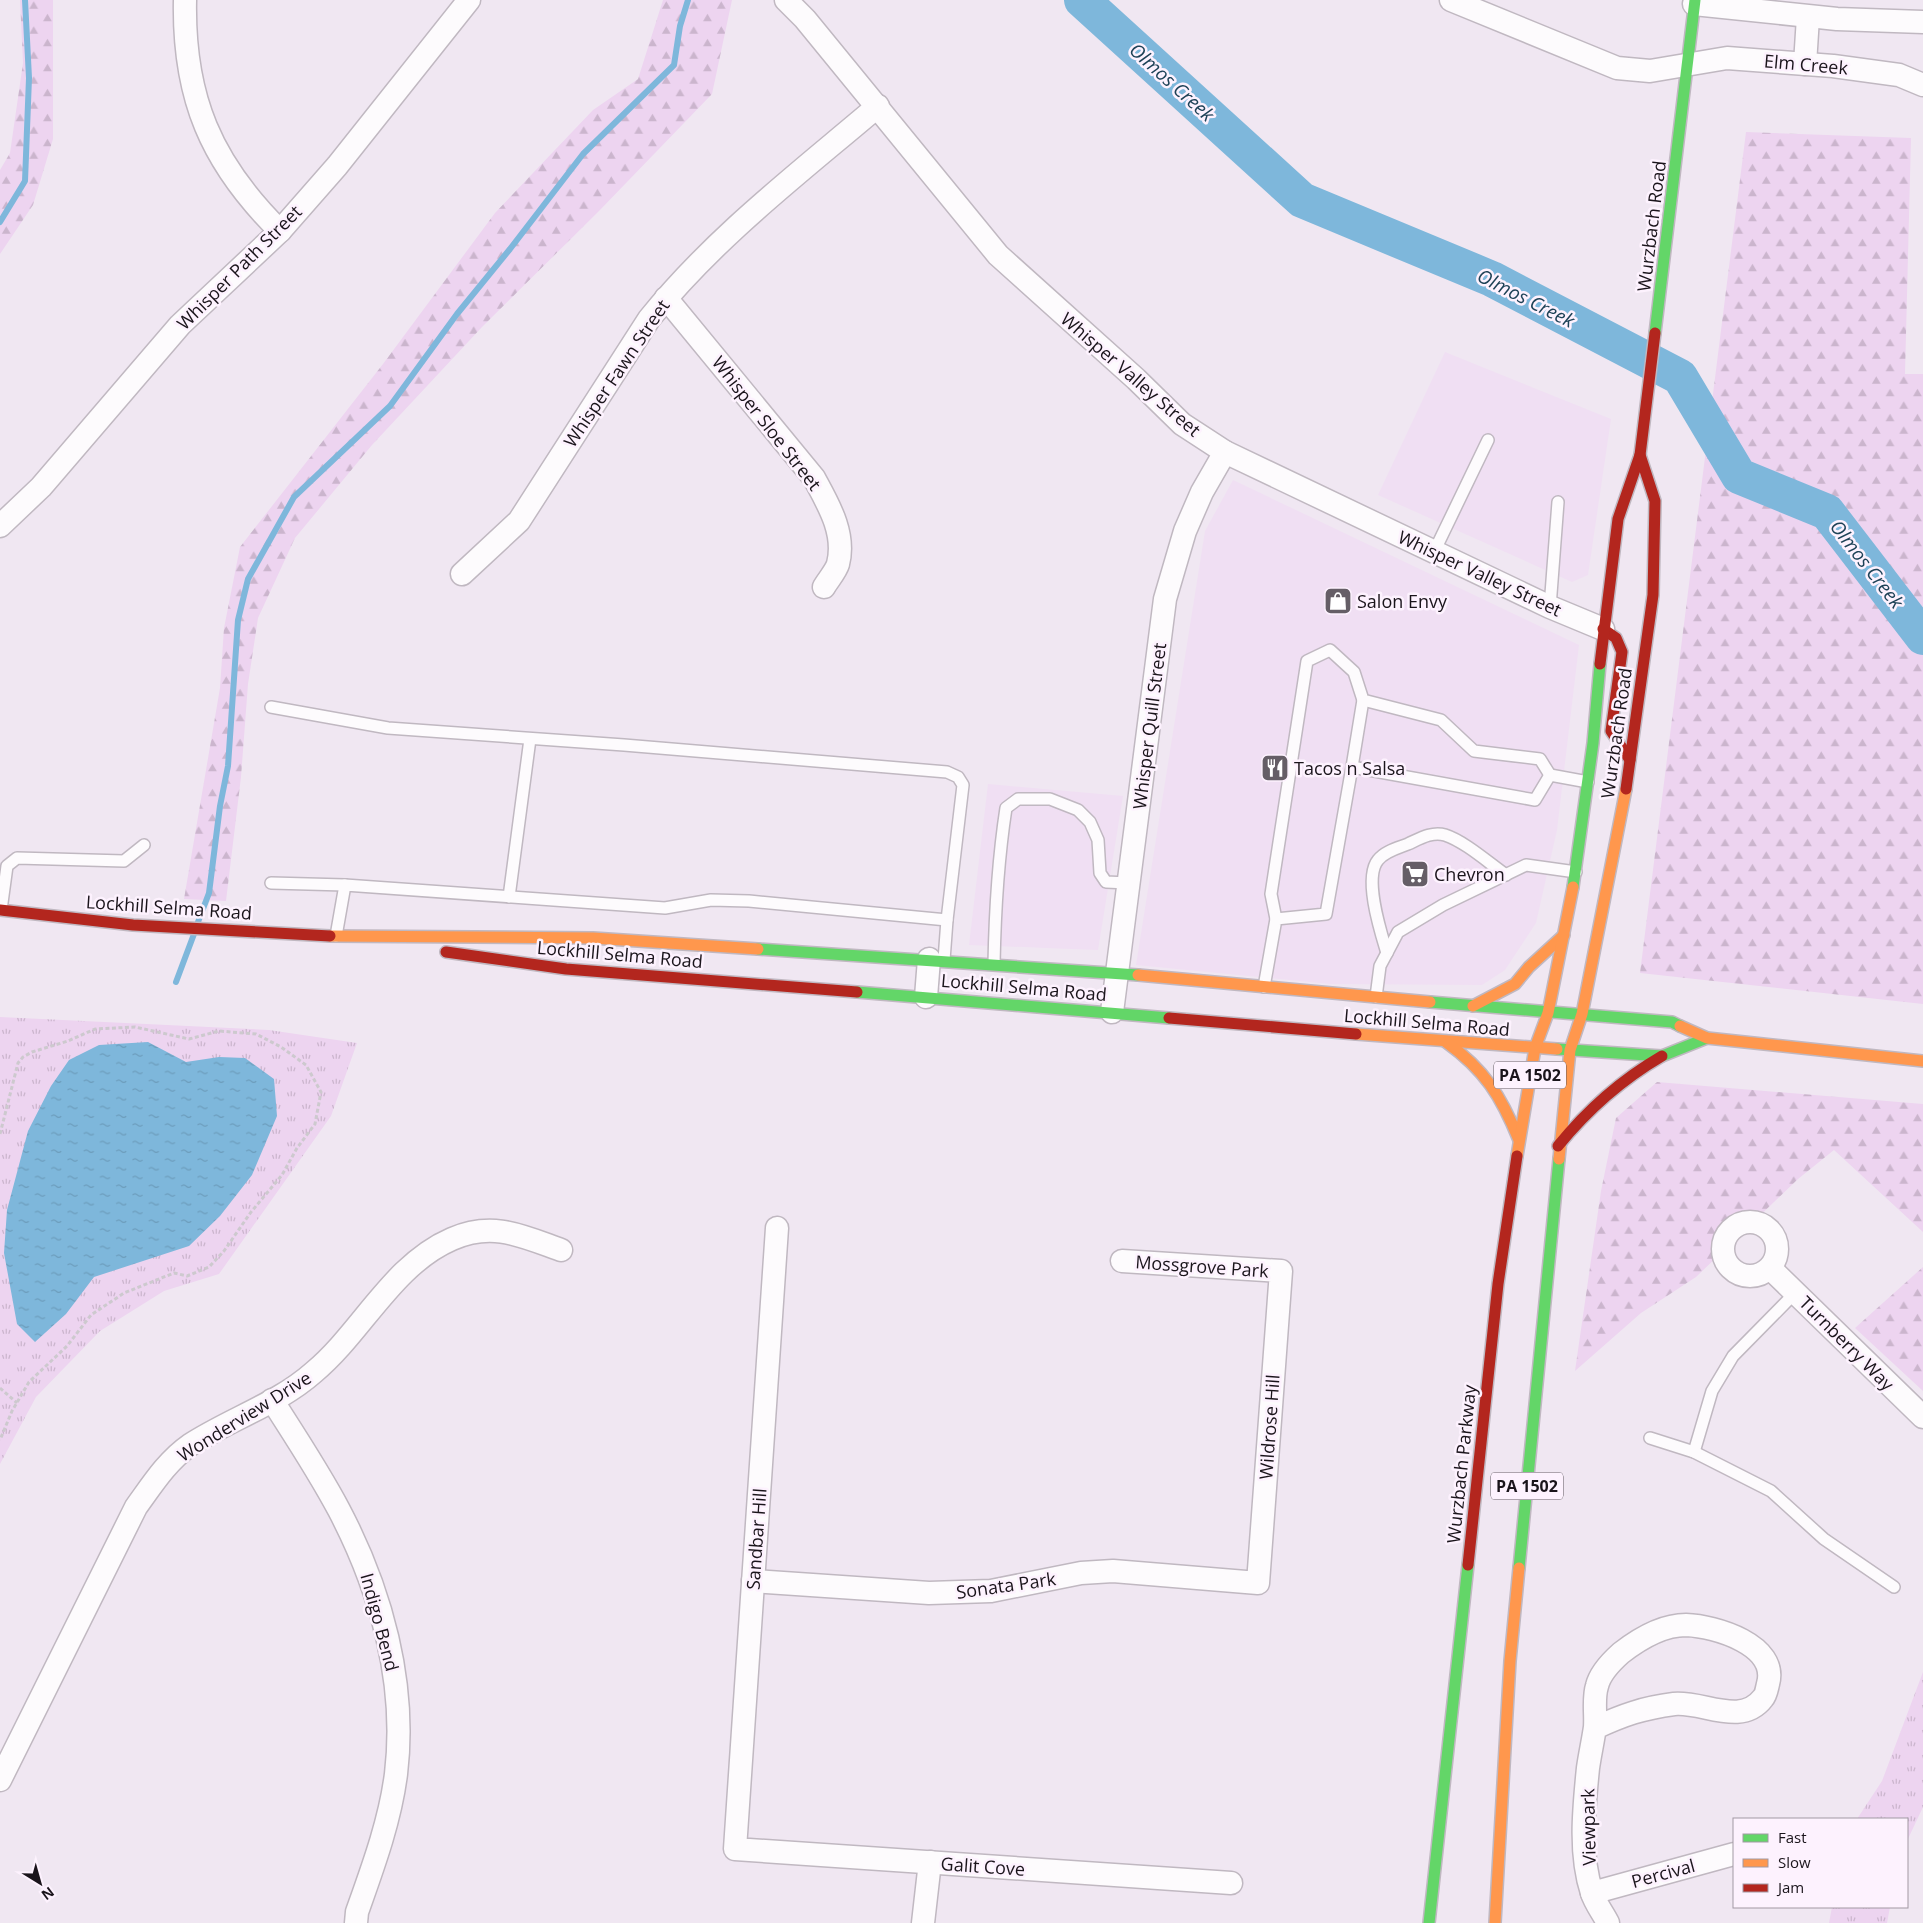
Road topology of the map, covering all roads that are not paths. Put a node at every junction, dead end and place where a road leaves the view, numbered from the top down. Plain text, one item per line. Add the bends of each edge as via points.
1 (185, 0) edge
2 (469, 0) edge
3 (786, 0) edge
4 (1451, 0) edge
5 (1694, 2) edge
6 (1488, 8) edge
7 (1808, 17) junction
8 (1923, 22) edge
9 (1805, 64) junction
10 (1687, 66) junction
11 (1923, 85) edge
12 (878, 106) junction
13 (280, 231) junction
14 (666, 298) junction
15 (1488, 440) dead end
16 (1226, 452) junction
17 (1640, 455) junction
18 (1655, 501) junction
19 (1558, 502) dead end
20 (0, 526) edge
21 (1644, 526) dead end
22 (1434, 552) junction
23 (462, 574) dead end
24 (824, 587) dead end
25 (1550, 607) junction
26 (1610, 624) junction
27 (1363, 700) junction
28 (271, 707) dead end
29 (530, 739) junction
30 (1630, 760) junction
31 (1352, 767) junction
32 (1550, 775) junction
33 (1588, 782) junction
34 (144, 845) dead end
35 (1576, 872) junction
36 (1506, 875) junction
37 (271, 882) dead end
38 (1128, 883) junction
39 (345, 886) junction
40 (508, 896) junction
41 (0, 910) edge
42 (1276, 919) junction
43 (947, 920) junction
44 (1564, 935) junction
45 (336, 936) junction
46 (1387, 953) junction
47 (937, 960) junction
48 (994, 964) junction
49 (1117, 973) junction
50 (1263, 992) junction
51 (926, 996) junction
52 (1376, 998) junction
53 (1473, 1006) junction
54 (1112, 1012) junction
55 (1548, 1013) junction
56 (1582, 1014) junction
57 (1707, 1038) junction
58 (1446, 1042) junction
59 (1535, 1048) junction
60 (1570, 1050) junction
61 (1662, 1056) junction
62 (1923, 1061) edge
63 (1519, 1140) junction
64 (1558, 1146) junction
65 (777, 1228) dead end
66 (561, 1250) dead end
67 (1122, 1261) dead end
68 (1771, 1269) dead end
69 (1281, 1271) joint
70 (1796, 1292) junction
71 (272, 1400) junction
72 (1923, 1417) edge
73 (1650, 1438) dead end
74 (1694, 1452) junction
75 (753, 1581) junction
76 (1258, 1583) joint
77 (1894, 1587) dead end
78 (1595, 1728) junction
79 (0, 1780) edge
80 (735, 1849) joint
81 (1733, 1854) edge
82 (930, 1862) junction
83 (1231, 1883) dead end
84 (1592, 1893) junction
85 (356, 1923) edge
86 (923, 1923) edge
87 (1429, 1923) edge
88 (1495, 1923) edge
89 (1608, 1923) edge

1 - 13 street via 188,68 202,119 225,166 255,206
2 - 13 street, Whisper Path Street via 337,166
3 - 12 street, Whisper Valley Street
4 - 6 street, Elm Creek
5 - 7 street
5 - 10 main road, Wurzbach Road
6 - 10 street, Elm Creek via 1617,68 1650,70
7 - 8 street
7 - 9 street
9 - 10 street, Elm Creek via 1727,58
9 - 11 street, Elm Creek via 1899,76
10 - 17 main road, Wurzbach Road
12 - 14 street, Whisper Fawn Street via 732,228
12 - 16 street, Whisper Valley Street via 998,255 1182,424
13 - 20 street, Whisper Path Street via 180,325 41,487
14 - 23 street, Whisper Fawn Street via 649,319 519,521
14 - 24 street, Whisper Sloe Street via 814,478 831,510 840,538 838,564
15 - 22 lane
16 - 22 street, Whisper Valley Street
16 - 38 street, Whisper Quill Street via 1184,531 1169,580
17 - 18 main road, Wurzbach Road
17 - 26 main road, Wurzbach Road via 1618,519
18 - 21 main road
18 - 30 main road, Wurzbach Road via 1653,595
19 - 25 lane
22 - 25 street, Whisper Valley Street
25 - 26 street, Whisper Valley Street
26 - 30 main road via 1622,652 1611,731
26 - 33 main road, Wurzbach Road
27 - 31 lane
27 - 32 lane via 1441,720 1474,751 1540,759
27 - 42 lane via 1354,672 1330,650 1307,661 1272,894
28 - 29 lane via 388,728
29 - 40 lane
29 - 43 lane via 946,772 958,777 963,785
30 - 56 main road, Wurzbach Road
31 - 32 lane via 1535,800
31 - 42 lane via 1326,914
32 - 33 lane
33 - 35 main road, Wurzbach Road
34 - 41 lane via 124,861 18,858 7,866
35 - 36 lane via 1526,865
35 - 44 main road, Wurzbach Road
36 - 46 lane via 1443,905 1398,932
36 - 46 lane via 1444,834 1432,834 1382,855 1373,874 1374,910
37 - 39 lane
38 - 48 lane via 1106,882 1100,873 1098,840 1090,822 1078,810 1050,799 1018,799 1006,808 1001,840 995,901
38 - 49 street, Whisper Quill Street
39 - 40 lane
39 - 45 lane
40 - 43 lane via 665,908 711,900 749,901
41 - 45 main road, Lockhill Selma Road via 133,925
42 - 50 lane
43 - 47 lane
44 - 53 main road via 1529,967 1516,984
44 - 55 main road, Wurzbach Road
45 - 47 main road, Lockhill Selma Road via 593,938
45 - 51 main road, Lockhill Selma Road via 566,968
46 - 52 lane via 1380,966
47 - 48 main road, Lockhill Selma Road
47 - 51 street
48 - 49 main road, Lockhill Selma Road
49 - 50 main road, Lockhill Selma Road
49 - 54 street, Whisper Quill Street
50 - 52 main road, Lockhill Selma Road
51 - 54 main road, Lockhill Selma Road
52 - 53 main road, Lockhill Selma Road
53 - 55 main road, Lockhill Selma Road
54 - 58 main road, Lockhill Selma Road via 1257,1020
55 - 56 main road, Lockhill Selma Road
55 - 59 main road, Wurzbach Parkway / PA 1502
56 - 57 main road, Lockhill Selma Road via 1672,1022
56 - 60 main road, PA 1502
57 - 61 main road, Lockhill Selma Road
57 - 62 main road, Lockhill Selma Road
58 - 59 main road, Lockhill Selma Road
58 - 63 main road via 1472,1060 1490,1080 1507,1109
59 - 60 main road, Lockhill Selma Road
59 - 63 main road, Wurzbach Parkway / PA 1502
60 - 61 main road, Lockhill Selma Road
60 - 64 main road, PA 1502
61 - 64 main road via 1630,1074 1608,1092
63 - 87 main road, Wurzbach Parkway / PA 1502 via 1496,1294
64 - 88 main road, PA 1502 via 1510,1661
65 - 75 street, Sandbar Hill
66 - 71 street, Wonderview Drive via 508,1231 475,1231 451,1239 421,1258 397,1280 342,1347 313,1374
67 - 69 street, Mossgrove Park
68 - 70 street, Turnberry Way
69 - 76 street, Wildrose Hill
70 - 72 street, Turnberry Way
70 - 74 lane via 1733,1356 1712,1391
71 - 79 street, Wonderview Drive via 190,1445 164,1468 136,1507
71 - 85 street, Indigo Bend via 339,1510 382,1617 394,1668 399,1728 396,1774 386,1824
73 - 74 lane
74 - 77 lane via 1771,1491 1824,1539
75 - 76 street, Sonata Park via 929,1594 991,1591 1062,1576 1113,1571
75 - 80 street, Sandbar Hill
78 - 78 street, Viewpark via 1630,1712 1676,1704 1709,1707 1732,1714 1748,1709 1764,1698 1770,1676 1764,1658 1751,1643 1728,1634 1686,1625 1655,1631 1610,1663 1596,1685
78 - 84 street, Viewpark via 1590,1746 1584,1809 1585,1851
80 - 82 street, Galit Cove
81 - 84 street, Percival
82 - 83 street, Galit Cove
82 - 86 street
84 - 89 street, Viewpark

